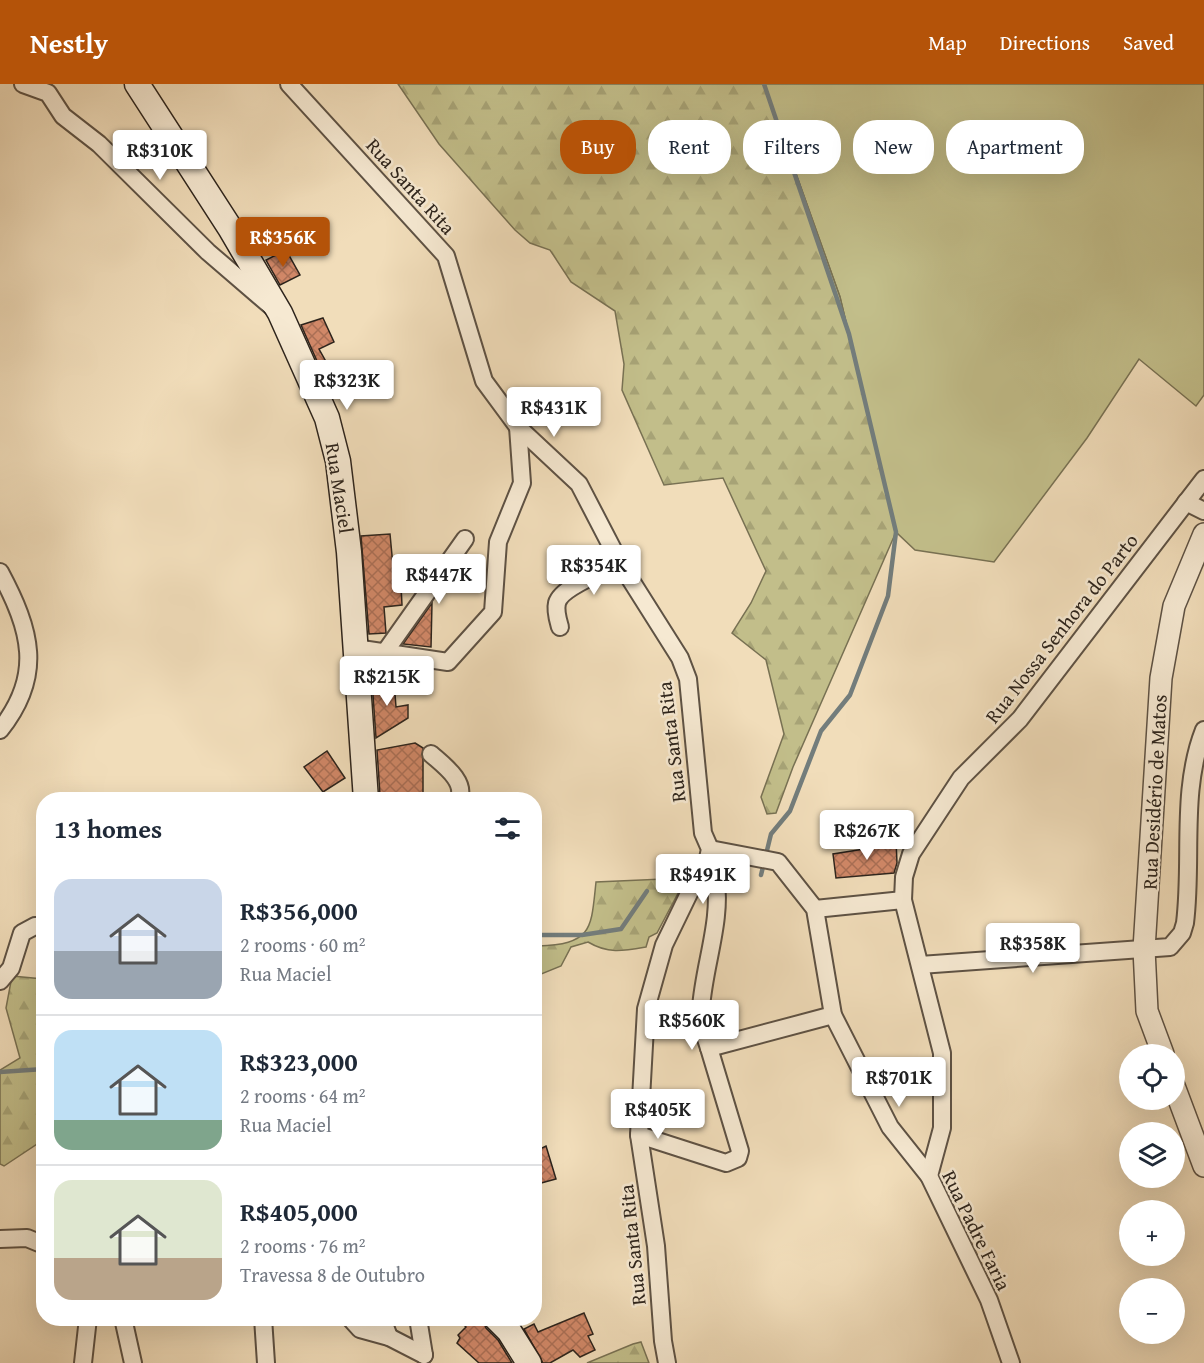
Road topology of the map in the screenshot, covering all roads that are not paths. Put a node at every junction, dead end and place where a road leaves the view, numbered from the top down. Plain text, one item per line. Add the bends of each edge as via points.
1 (23, 84) edge
2 (137, 84) edge
3 (290, 84) edge
4 (280, 313) junction
5 (518, 428) junction
6 (1204, 479) edge
7 (1186, 502) junction
8 (1204, 512) edge
9 (1204, 534) edge
10 (465, 539) dead end
11 (620, 563) junction
12 (0, 572) edge
13 (560, 627) dead end
14 (355, 648) junction
15 (385, 652) junction
16 (0, 730) edge
17 (1204, 730) edge
18 (431, 754) dead end
19 (365, 792) edge
20 (459, 792) edge
21 (710, 849) junction
22 (705, 872) junction
23 (1204, 895) edge
24 (903, 900) junction
25 (1187, 900) junction
26 (815, 909) junction
27 (36, 927) edge
28 (1144, 949) junction
29 (920, 965) junction
30 (0, 981) edge
31 (833, 1015) junction
32 (1159, 1044) edge
33 (709, 1048) junction
34 (1183, 1110) edge
35 (639, 1135) junction
36 (1204, 1166) edge
37 (929, 1176) junction
38 (0, 1239) edge
39 (36, 1242) edge
40 (87, 1326) edge
41 (125, 1326) edge
42 (264, 1326) edge
43 (357, 1326) edge
44 (385, 1326) edge
45 (419, 1326) edge
46 (504, 1326) edge
47 (389, 1337) junction
48 (83, 1363) edge
49 (133, 1363) edge
50 (266, 1363) edge
51 (529, 1363) edge
52 (667, 1363) edge
53 (1011, 1363) edge

1 - 4 street via 48,93 63,116 99,144 231,273
2 - 4 main road, Rua Maciel
3 - 5 street, Rua Santa Rita via 446,256 484,381
4 - 14 main road, Rua Maciel via 315,385 338,461
5 - 11 street, Rua Santa Rita via 579,484
5 - 15 street via 522,483 498,542 493,612 448,662
6 - 7 street, Rua Nossa Senhora do Parto
7 - 8 street
7 - 24 street, Rua Nossa Senhora do Parto via 1020,719 961,778 911,854
9 - 28 street, Rua Desidério de Matos via 1174,606 1161,678
10 - 15 street
11 - 13 street via 560,597
11 - 21 street, Rua Santa Rita via 680,658 688,679 703,833
12 - 16 street via 26,638 29,671 16,711
14 - 15 street
14 - 19 main road, Rua Maciel
17 - 25 street via 1192,777
18 - 20 street via 453,775
21 - 22 street, Rua Santa Rita
21 - 26 street, Rua Padre Faria via 778,862
22 - 33 street via 715,875 717,888 701,1009
22 - 35 street, Rua Santa Rita via 696,879 664,945 646,1009
23 - 25 street
24 - 26 street
24 - 29 street, Rua Nossa Senhora do Parto
25 - 28 street via 1185,923 1177,940 1170,947
26 - 31 street, Rua Padre Faria
27 - 30 street via 22,933 11,968
28 - 29 street
28 - 32 street, Rua Desidério de Matos via 1147,1011
29 - 37 street, Rua Nossa Senhora do Parto via 942,1053 942,1128
31 - 33 street
31 - 37 street, Rua Padre Faria via 890,1127
33 - 35 street via 740,1151 738,1158 726,1163
34 - 36 street
35 - 52 street, Rua Santa Rita via 656,1246
37 - 53 street, Rua Padre Faria via 989,1300
38 - 39 street via 27,1238
40 - 48 street
41 - 49 street
42 - 50 street
43 - 47 street
44 - 47 street
45 - 47 street via 424,1355
46 - 51 main road

